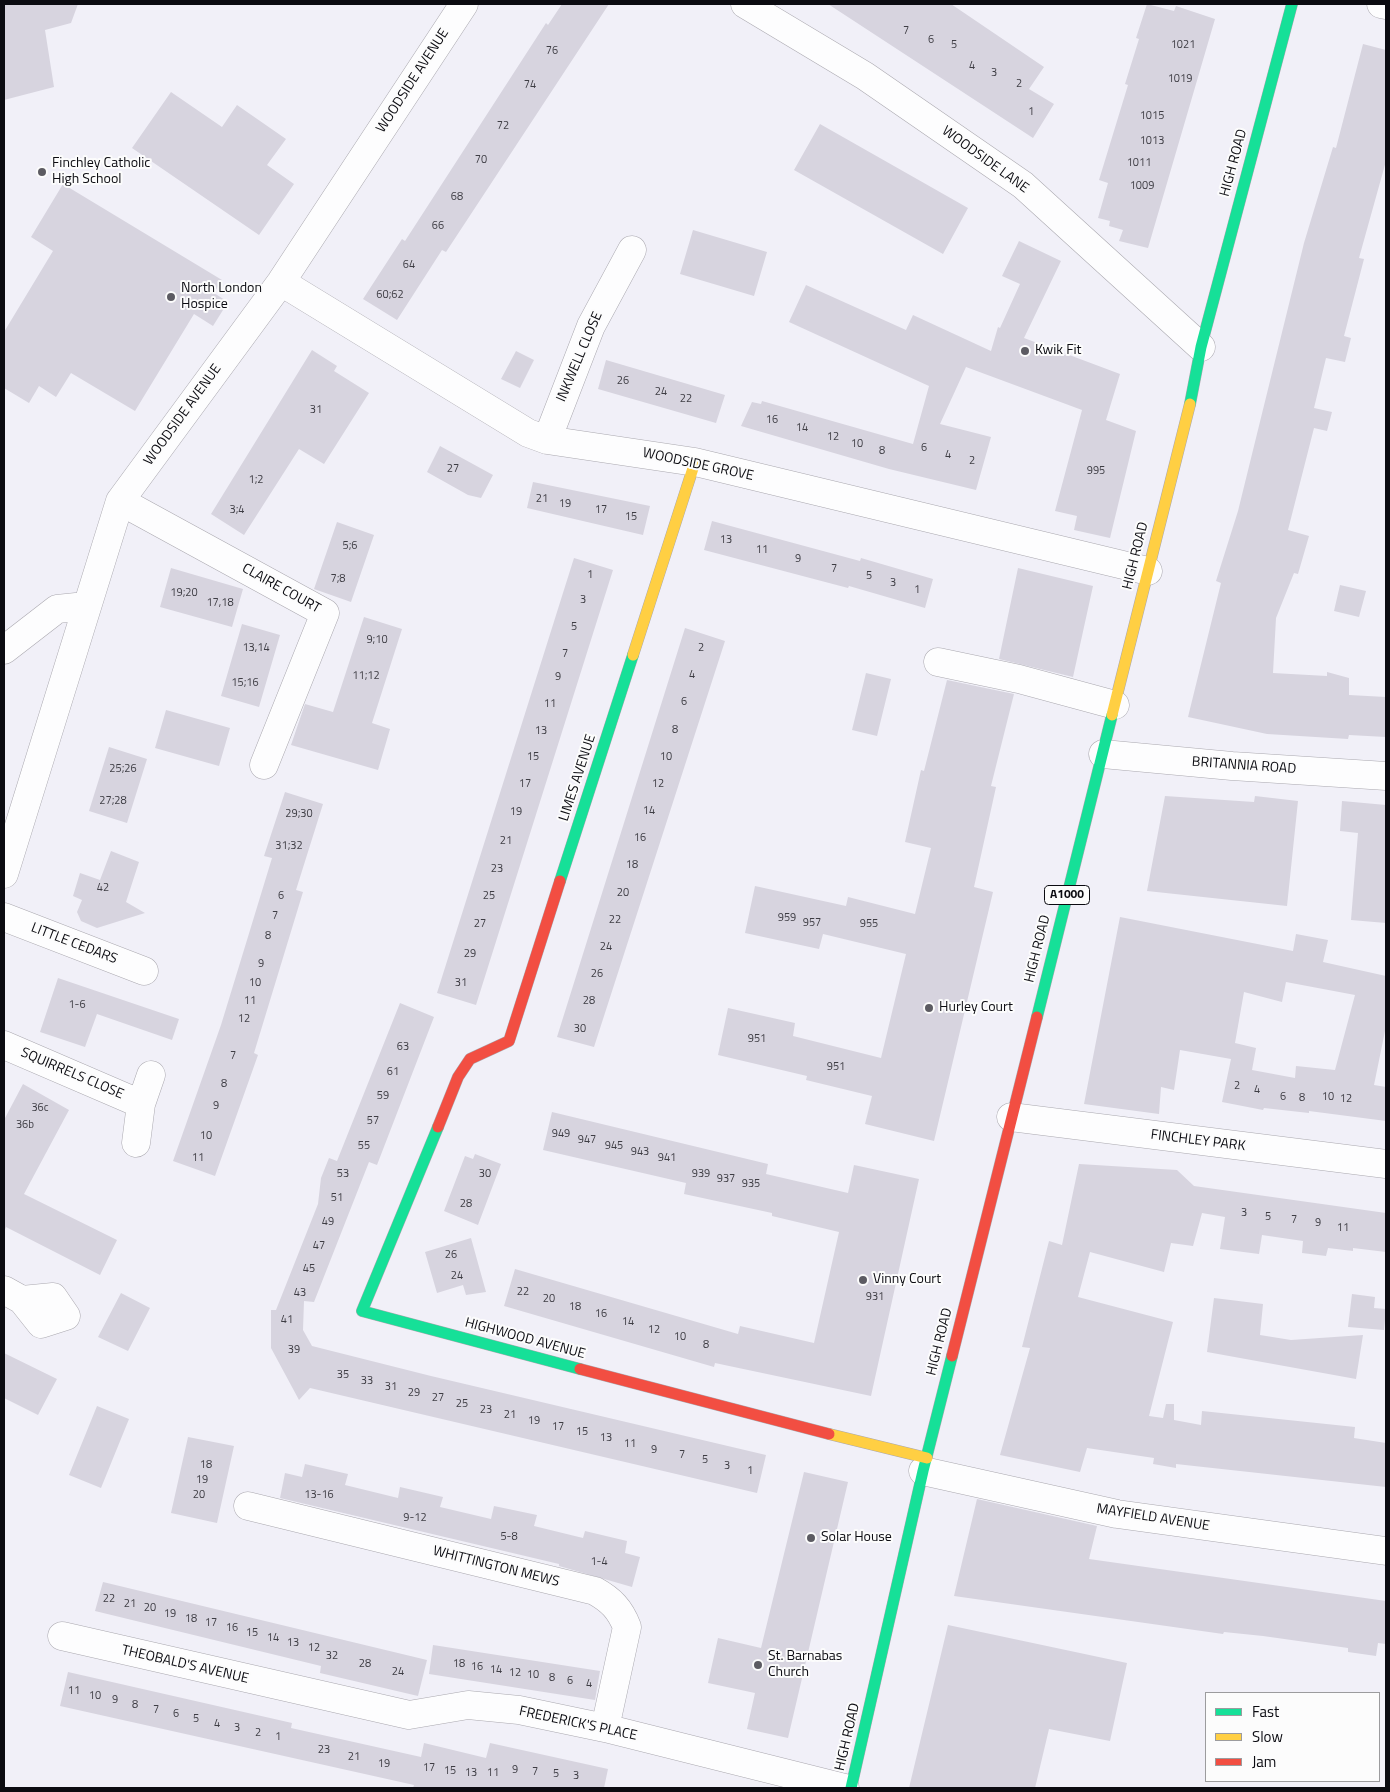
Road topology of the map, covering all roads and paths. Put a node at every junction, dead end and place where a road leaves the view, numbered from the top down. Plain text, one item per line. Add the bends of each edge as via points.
1 (464, 4) edge
2 (746, 4) edge
3 (1292, 4) edge
4 (1381, 4) edge
5 (1386, 5) edge
6 (632, 250) dead end
7 (281, 282) junction
8 (1201, 346) junction
9 (547, 440) junction
10 (695, 462) junction
11 (120, 501) junction
12 (1148, 571) junction
13 (86, 606) junction
14 (4, 650) edge
15 (938, 662) dead end
16 (1115, 705) junction
17 (1103, 754) junction
18 (264, 765) dead end
19 (1386, 776) edge
20 (4, 874) edge
21 (4, 917) edge
22 (144, 971) dead end
23 (4, 1045) edge
24 (151, 1075) dead end
25 (458, 1077) joint
26 (141, 1104) junction
27 (1011, 1117) junction
28 (136, 1143) dead end
29 (1386, 1164) edge
30 (925, 1464) junction
31 (248, 1506) dead end
32 (1386, 1551) edge
33 (62, 1636) dead end
34 (307, 1693) joint
35 (605, 1728) junction
36 (845, 1788) edge
37 (851, 1788) edge

1 - 7 street, WOODSIDE AVENUE
2 - 8 street, WOODSIDE LANE via 865,76 1023,186
3 - 8 main road, HIGH ROAD / A1000
4 - 5 street
6 - 9 street, INKWELL CLOSE via 591,326
7 - 9 street, WOODSIDE GROVE via 528,433
7 - 11 street, WOODSIDE AVENUE
8 - 12 main road, HIGH ROAD / A1000 via 1191,400
9 - 10 street, WOODSIDE GROVE
10 - 12 street, WOODSIDE GROVE
10 - 25 main road, LIMES AVENUE via 509,1041 470,1060
11 - 13 street, WOODSIDE AVENUE
11 - 18 street, CLAIRE COURT via 325,614
12 - 16 main road, HIGH ROAD / A1000
13 - 14 street via 57,608
13 - 20 street, WOODSIDE AVENUE
15 - 16 street via 1019,679
16 - 17 main road, HIGH ROAD / A1000
17 - 19 street, BRITANNIA ROAD
17 - 27 main road, HIGH ROAD / A1000
21 - 22 street, LITTLE CEDARS
23 - 26 street, SQUIRRELS CLOSE
24 - 26 street, SQUIRRELS CLOSE
25 - 30 main road, HIGHWOOD AVENUE via 362,1311
26 - 28 street, SQUIRRELS CLOSE
27 - 29 street, FINCHLEY PARK
27 - 30 main road, HIGH ROAD / A1000
30 - 32 street, MAYFIELD AVENUE via 1117,1514
30 - 37 main road, HIGH ROAD / A1000
31 - 35 street, WHITTINGTON MEWS via 594,1591 609,1599 622,1614 626,1627
33 - 34 street, THEOBALD'S AVENUE
34 - 35 street, FREDERICK'S PLACE via 409,1715 468,1705 519,1710
35 - 36 street, FREDERICK'S PLACE

